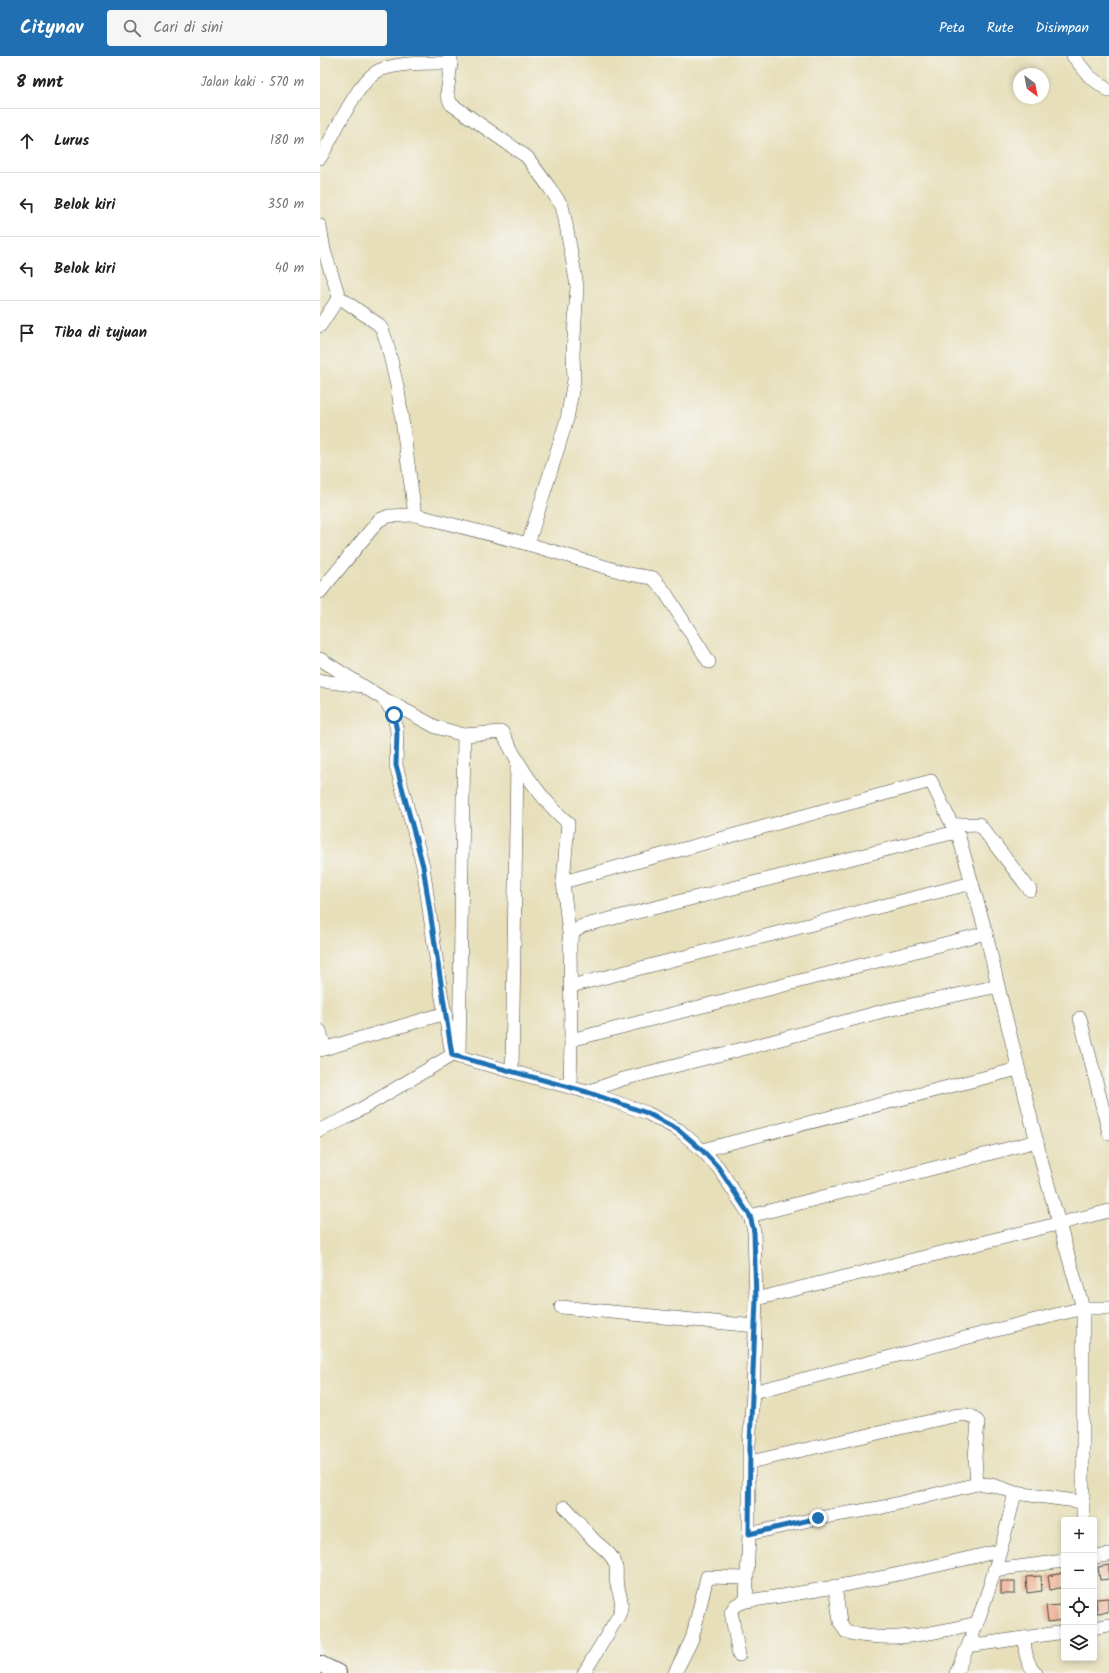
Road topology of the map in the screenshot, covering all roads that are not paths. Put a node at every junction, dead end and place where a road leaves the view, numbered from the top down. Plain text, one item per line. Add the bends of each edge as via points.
1 (1073, 56) edge
2 (450, 60) edge
3 (1109, 90) edge
4 (320, 158) edge
5 (320, 226) edge
6 (339, 297) junction
7 (320, 326) edge
8 (415, 516) junction
9 (528, 544) junction
10 (320, 592) edge
11 (320, 659) edge
12 (709, 662) dead end
13 (320, 681) edge
14 (363, 686) junction
15 (385, 700) junction
16 (464, 734) junction
17 (517, 763) junction
18 (954, 829) junction
19 (563, 882) junction
20 (972, 883) junction
21 (1030, 890) dead end
22 (986, 933) junction
23 (570, 942) junction
24 (571, 986) junction
25 (998, 986) junction
26 (446, 1013) junction
27 (1080, 1018) dead end
28 (320, 1031) edge
29 (571, 1040) junction
30 (322, 1049) edge
31 (456, 1056) junction
32 (1018, 1069) junction
33 (512, 1071) junction
34 (570, 1087) junction
35 (587, 1092) junction
36 (320, 1130) edge
37 (1109, 1133) edge
38 (1037, 1141) junction
39 (702, 1150) junction
40 (1109, 1211) edge
41 (750, 1216) junction
42 (1060, 1223) junction
43 (756, 1300) junction
44 (561, 1307) dead end
45 (1083, 1308) junction
46 (1109, 1308) edge
47 (755, 1326) junction
48 (753, 1392) junction
49 (750, 1462) junction
50 (977, 1484) junction
51 (1015, 1493) junction
52 (1083, 1502) junction
53 (565, 1507) dead end
54 (1083, 1517) edge
55 (749, 1534) junction
56 (999, 1551) junction
57 (1109, 1555) edge
58 (1097, 1557) edge
59 (1061, 1561) edge
60 (994, 1570) junction
61 (746, 1578) junction
62 (835, 1586) junction
63 (746, 1601) junction
64 (978, 1623) junction
65 (1109, 1626) edge
66 (1097, 1628) edge
67 (1061, 1632) edge
68 (1024, 1638) junction
69 (968, 1646) junction
70 (739, 1655) dead end
71 (320, 1664) edge
72 (338, 1673) edge
73 (584, 1673) edge
74 (675, 1673) edge
75 (956, 1673) edge
76 (1036, 1673) edge

1 - 3 street via 1089,76
2 - 4 street via 396,65 372,75 361,86
2 - 9 street via 448,94 451,104 527,157 562,206 577,286 574,380 568,419
5 - 6 street via 324,250
6 - 7 street
6 - 8 street via 378,324 387,343 398,390
8 - 9 street
8 - 10 street via 389,516 379,520
9 - 12 street via 629,574 653,578 665,592
11 - 14 street
13 - 14 street
14 - 15 street
15 - 16 street via 436,727
15 - 26 street via 394,715 397,732 396,765 423,866
16 - 17 street via 502,732
16 - 31 street
17 - 19 street via 550,807 568,823
17 - 33 street
18 - 19 street via 931,781
18 - 20 street
18 - 21 street via 978,824
18 - 23 street via 582,926 574,932
19 - 23 street
20 - 22 street
20 - 24 street
22 - 25 street
22 - 29 street
23 - 24 street
24 - 29 street
25 - 32 street
25 - 35 street via 884,1011 623,1079
26 - 30 street
26 - 31 street
27 - 37 street
28 - 30 street
29 - 34 street
31 - 33 street
31 - 36 street
32 - 38 street
32 - 39 street
33 - 34 street
34 - 35 street
35 - 39 street via 647,1113 679,1130
38 - 41 street
38 - 42 street
39 - 41 street via 718,1167
40 - 42 street
41 - 43 street via 754,1232
42 - 43 street
42 - 45 street
43 - 47 street
44 - 47 street
45 - 46 street
45 - 48 street
45 - 52 street
47 - 48 street
48 - 49 street
49 - 50 street via 968,1414 978,1422 975,1457
49 - 55 street
50 - 51 street via 987,1483
50 - 55 street via 879,1508 818,1518
51 - 52 street
51 - 56 street
52 - 54 street
53 - 73 street via 616,1564 616,1581 622,1602 619,1615
55 - 61 street
56 - 60 street
56 - 62 street
57 - 58 street
59 - 60 street
60 - 64 street
61 - 63 street
61 - 74 street via 707,1577 692,1640
62 - 63 street
62 - 64 street via 840,1622 846,1632 859,1636 902,1637 941,1632
63 - 70 street via 736,1605 731,1612
64 - 69 street
65 - 66 street
67 - 68 street
68 - 69 street
68 - 76 street via 1025,1654
69 - 75 street
71 - 72 street

